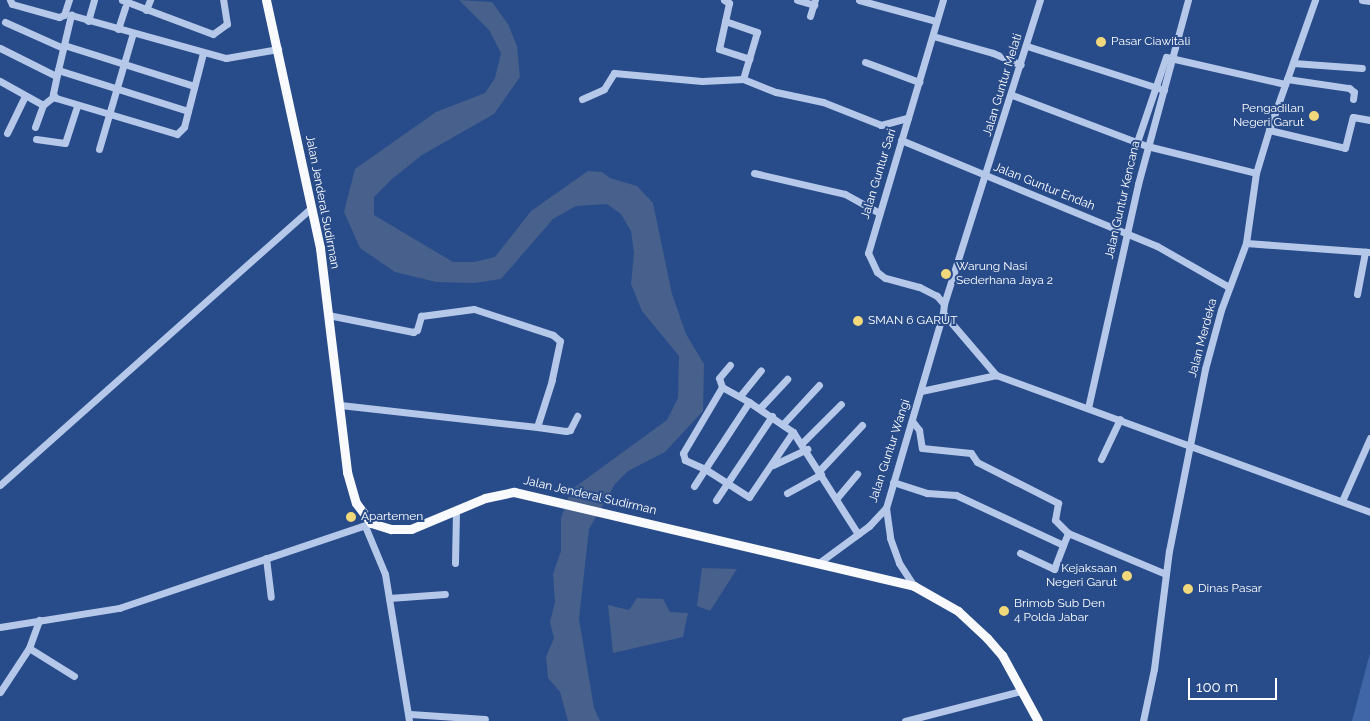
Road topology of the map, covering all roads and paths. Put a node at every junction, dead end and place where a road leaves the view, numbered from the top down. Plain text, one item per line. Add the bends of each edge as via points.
1 (10, 0) edge
2 (69, 0) edge
3 (94, 0) edge
4 (150, 0) edge
5 (222, 0) edge
6 (266, 0) edge
7 (724, 0) edge
8 (796, 0) edge
9 (859, 0) edge
10 (943, 0) edge
11 (1040, 0) edge
12 (1188, 0) edge
13 (1315, 0) edge
14 (1362, 0) edge
15 (1370, 1) edge
16 (123, 3) edge
17 (814, 3) edge
18 (146, 10) junction
19 (810, 16) dead end
20 (88, 20) junction
21 (936, 21) junction
22 (5, 22) dead end
23 (725, 22) junction
24 (118, 29) junction
25 (133, 33) junction
26 (933, 36) junction
27 (1027, 46) junction
28 (63, 47) junction
29 (0, 48) edge
30 (278, 49) junction
31 (203, 53) junction
32 (1174, 56) junction
33 (749, 59) junction
34 (865, 62) dead end
35 (1293, 63) junction
36 (1020, 65) junction
37 (123, 66) junction
38 (1362, 68) dead end
39 (57, 73) junction
40 (743, 79) junction
41 (0, 81) edge
42 (919, 82) junction
43 (1286, 82) junction
44 (194, 86) junction
45 (1154, 86) junction
46 (116, 90) junction
47 (1164, 90) junction
48 (1012, 95) junction
49 (25, 96) junction
50 (54, 96) junction
51 (582, 98) dead end
52 (1354, 99) dead end
53 (43, 105) junction
54 (78, 105) junction
55 (188, 111) junction
56 (108, 115) junction
57 (908, 118) junction
58 (1370, 120) edge
59 (35, 127) dead end
60 (1269, 130) junction
61 (7, 133) dead end
62 (36, 139) dead end
63 (901, 140) junction
64 (1137, 142) junction
65 (1147, 146) junction
66 (99, 148) dead end
67 (754, 173) dead end
68 (1256, 173) junction
69 (986, 176) junction
70 (311, 208) junction
71 (878, 212) junction
72 (1127, 233) junction
73 (1246, 243) junction
74 (1367, 252) edge
75 (1229, 287) junction
76 (1357, 294) dead end
77 (944, 304) junction
78 (943, 312) junction
79 (328, 315) junction
80 (730, 364) dead end
81 (761, 370) dead end
82 (996, 375) junction
83 (787, 379) dead end
84 (819, 385) dead end
85 (722, 387) junction
86 (921, 391) junction
87 (740, 396) junction
88 (749, 402) junction
89 (841, 404) dead end
90 (340, 405) junction
91 (760, 408) junction
92 (1088, 408) junction
93 (577, 416) dead end
94 (772, 416) junction
95 (1120, 419) junction
96 (913, 422) junction
97 (783, 424) junction
98 (862, 425) dead end
99 (537, 426) junction
100 (793, 432) junction
101 (1370, 438) edge
102 (1191, 445) junction
103 (804, 446) junction
104 (1101, 459) dead end
105 (772, 465) junction
106 (705, 469) junction
107 (820, 473) junction
108 (857, 474) dead end
109 (893, 482) junction
110 (726, 484) junction
111 (0, 485) edge
112 (694, 486) dead end
113 (787, 493) dead end
114 (836, 499) junction
115 (716, 500) dead end
116 (1342, 501) junction
117 (886, 508) junction
118 (456, 511) junction
119 (1370, 512) edge
120 (368, 524) junction
121 (1068, 533) junction
122 (858, 534) junction
123 (1063, 544) junction
124 (1020, 553) dead end
125 (266, 558) junction
126 (820, 562) junction
127 (455, 563) dead end
128 (1166, 574) junction
129 (914, 586) junction
130 (445, 594) dead end
131 (271, 597) dead end
132 (389, 598) junction
133 (39, 620) junction
134 (0, 626) edge
135 (28, 648) junction
136 (74, 676) dead end
137 (1021, 691) junction
138 (0, 692) edge
139 (410, 717) edge
140 (484, 719) dead end
141 (905, 721) edge
142 (1038, 721) edge
143 (1143, 721) edge

1 - 2 street via 12,4 59,17 64,15
3 - 20 street
4 - 18 street
5 - 18 street via 227,24 216,34
6 - 30 main road, Jalan Jenderal Sudirman
7 - 23 street via 729,3
8 - 17 street
9 - 21 street
10 - 21 street, Jalan Guntur Sari
11 - 27 street, Jalan Guntur Melati
12 - 32 street, Jalan Guntur Kencana via 1177,33
13 - 35 street, Jalan Merdeka
14 - 15 street
16 - 18 street
16 - 24 street
17 - 19 street
20 - 24 street
20 - 28 street via 69,16
21 - 26 street, Jalan Guntur Sari
22 - 28 street
23 - 33 street via 719,49
23 - 33 street via 757,31
24 - 25 street
25 - 31 street
25 - 37 street
26 - 36 street via 993,53
26 - 42 street, Jalan Guntur Sari
27 - 36 street, Jalan Guntur Melati
27 - 45 street
28 - 37 street
28 - 39 street
29 - 39 street
30 - 31 street via 232,58
30 - 70 main road, Jalan Jenderal Sudirman
31 - 44 street
32 - 43 street
32 - 45 street via 1164,58
32 - 47 street, Jalan Guntur Kencana
33 - 40 street
34 - 42 street
35 - 38 street
35 - 43 street, Jalan Merdeka
36 - 48 street, Jalan Guntur Melati
37 - 44 street
37 - 46 street
39 - 46 street
39 - 50 street
40 - 51 street via 702,81 614,73 604,89
40 - 57 street via 776,92 823,102 882,125
41 - 49 street
42 - 57 street, Jalan Guntur Sari
43 - 52 street via 1349,88 1354,92
43 - 60 street, Jalan Merdeka
44 - 55 street
45 - 47 street
45 - 64 street
46 - 55 street
46 - 56 street
47 - 65 street, Jalan Guntur Kencana
48 - 64 street
48 - 69 street, Jalan Guntur Melati
49 - 53 street
49 - 61 street
50 - 53 street
50 - 54 street
53 - 59 street
54 - 56 street
54 - 62 street via 65,143
55 - 56 street via 182,131 174,134
56 - 66 street
57 - 63 street, Jalan Guntur Sari
58 - 60 street via 1353,117 1345,148
60 - 68 street, Jalan Merdeka
63 - 69 street, Jalan Guntur Endah
63 - 71 street, Jalan Guntur Sari
64 - 65 street
65 - 68 street
65 - 72 street, Jalan Guntur Kencana
67 - 71 street via 845,194
68 - 73 street, Jalan Merdeka
69 - 72 street, Jalan Guntur Endah
69 - 77 street, Jalan Guntur Melati
70 - 79 main road, Jalan Jenderal Sudirman
70 - 111 street
71 - 77 street, Jalan Guntur Sari via 868,253 876,272 885,278 929,290
72 - 75 street, Jalan Guntur Endah via 1164,249
72 - 92 street, Jalan Guntur Kencana
73 - 74 street
73 - 75 street, Jalan Merdeka
74 - 76 street
75 - 102 street, Jalan Merdeka via 1205,369
77 - 78 street
78 - 82 street
78 - 86 street
79 - 90 main road, Jalan Jenderal Sudirman
79 - 99 street via 413,332 417,330 421,316 474,309 558,338 552,380
80 - 85 street via 719,378
81 - 87 street
82 - 86 street, Jalan Guntur Wangi
82 - 92 street
83 - 91 street
84 - 97 street
85 - 87 street
85 - 106 street via 683,453 685,460
86 - 96 street, Jalan Guntur Wangi
87 - 88 street
88 - 91 street
88 - 106 street
89 - 103 street
90 - 99 street
90 - 120 main road, Jalan Jenderal Sudirman via 351,492
91 - 94 street
92 - 95 street
93 - 99 street via 570,430 566,431
94 - 97 street
94 - 110 street
95 - 102 street
95 - 104 street
96 - 109 street, Jalan Guntur Wangi
96 - 121 street via 919,430 922,448 972,454 977,462 1058,503 1055,520
97 - 100 street
98 - 107 street
100 - 103 street
100 - 105 street
101 - 116 street
102 - 116 street
102 - 128 street, Jalan Merdeka
103 - 105 street
103 - 107 street
105 - 110 street via 750,497
106 - 110 street
106 - 112 street
107 - 113 street
107 - 114 street
108 - 114 street
109 - 117 street, Jalan Guntur Wangi
109 - 123 street via 927,493 956,495
110 - 115 street
114 - 122 street
116 - 119 street
117 - 122 street, Jalan Guntur Wangi
117 - 129 street via 890,538 899,563
118 - 120 main road, Jalan Jenderal Sudirman via 411,529
118 - 126 main road, Jalan Jenderal Sudirman via 505,492 562,501
118 - 127 street
120 - 125 street
120 - 132 street via 385,574
121 - 123 street
121 - 128 street
122 - 126 street, Jalan Guntur Wangi
123 - 124 street via 1054,570
125 - 131 street
125 - 133 street via 119,608
126 - 129 main road, Jalan Jenderal Sudirman
128 - 143 street, Jalan Merdeka via 1154,669
129 - 137 main road, Jalan Jenderal Sudirman via 968,619 1002,655
130 - 132 street
132 - 139 street
133 - 134 street
133 - 135 street
135 - 136 street
135 - 138 street
137 - 141 street
137 - 142 main road, Jalan Jenderal Sudirman
139 - 140 street

